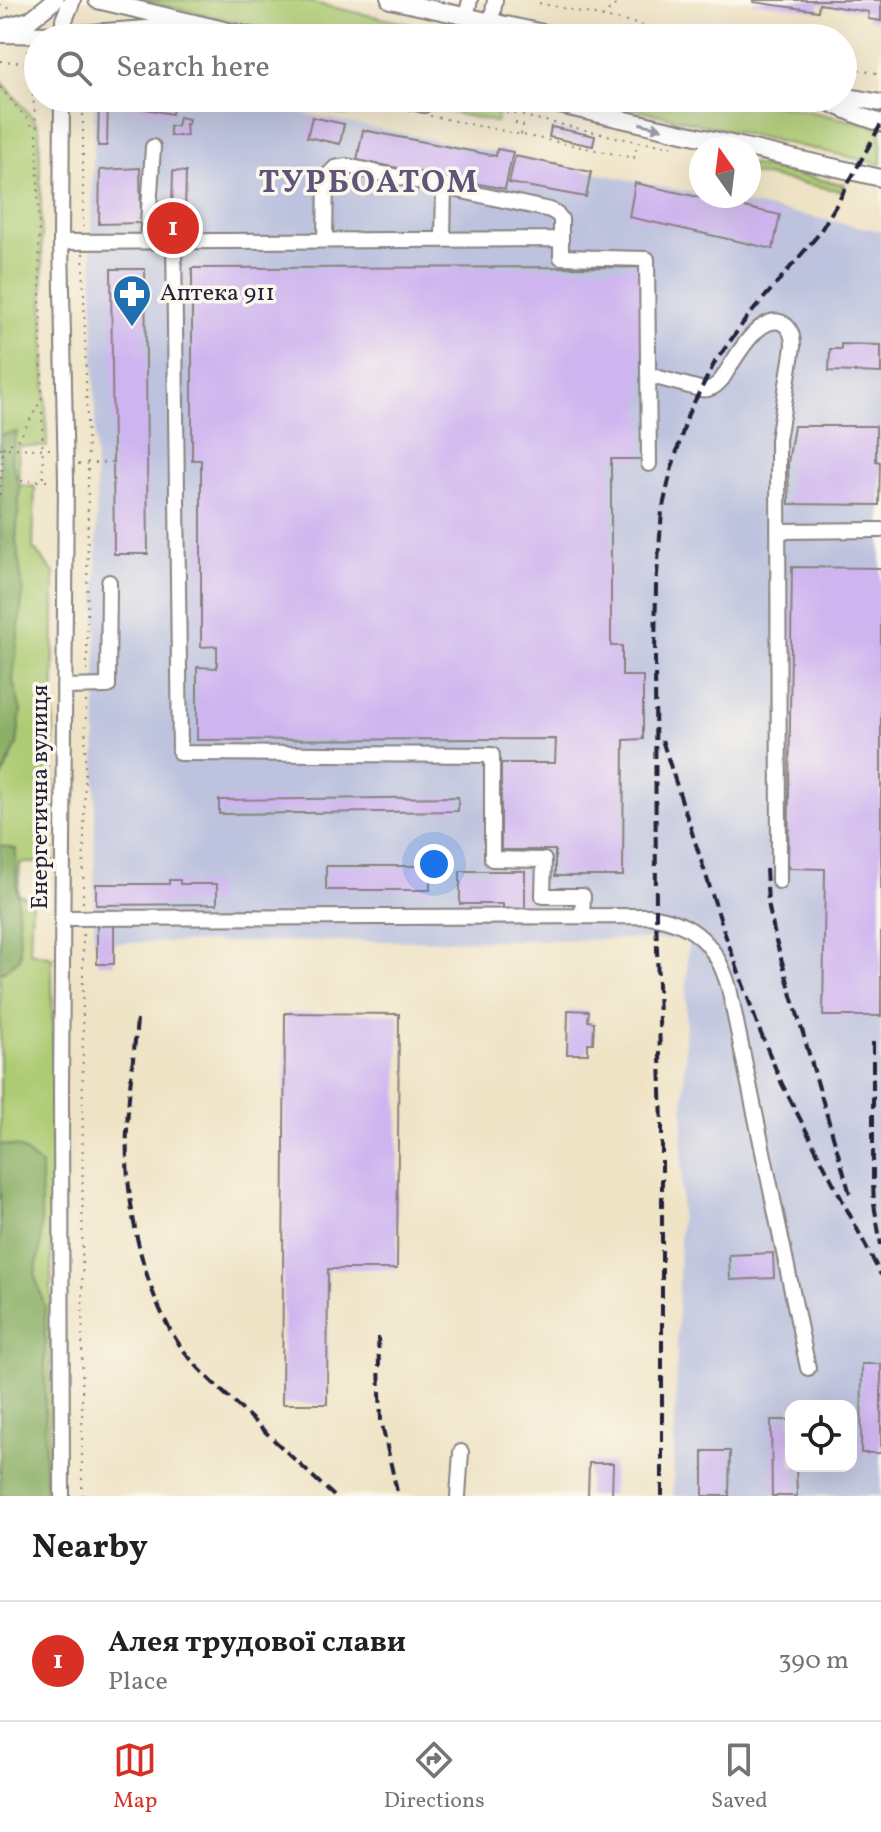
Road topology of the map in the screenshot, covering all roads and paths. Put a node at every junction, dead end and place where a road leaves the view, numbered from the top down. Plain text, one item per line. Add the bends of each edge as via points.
1 (55, 0) edge
2 (72, 0) edge
3 (390, 0) edge
4 (470, 0) edge
5 (495, 0) edge
6 (552, 0) edge
7 (621, 0) edge
8 (107, 1) edge
9 (539, 3) dead end
10 (0, 5) edge
11 (551, 6) junction
12 (19, 12) dead end
13 (466, 17) junction
14 (601, 17) junction
15 (491, 23) junction
16 (64, 24) edge
17 (199, 24) edge
18 (496, 24) edge
19 (634, 24) edge
20 (0, 28) edge
21 (0, 34) edge
22 (24, 35) edge
23 (0, 61) edge
24 (24, 63) edge
25 (857, 69) edge
26 (881, 74) edge
27 (0, 87) edge
28 (857, 91) edge
29 (881, 92) edge
30 (857, 99) edge
31 (881, 103) edge
32 (35, 112) edge
33 (62, 112) edge
34 (83, 112) edge
35 (430, 112) edge
36 (507, 112) edge
37 (591, 112) edge
38 (851, 112) edge
39 (525, 116) junction
40 (515, 123) dead end
41 (881, 123) edge
42 (523, 125) junction
43 (37, 131) junction
44 (521, 135) junction
45 (638, 142) junction
46 (675, 146) dead end
47 (153, 147) dead end
48 (881, 178) edge
49 (444, 185) junction
50 (443, 239) junction
51 (561, 239) junction
52 (174, 240) junction
53 (325, 240) junction
54 (147, 241) junction
55 (61, 242) junction
56 (83, 242) junction
57 (648, 375) junction
58 (42, 412) dead end
59 (2, 448) edge
60 (43, 449) junction
61 (58, 449) dead end
62 (113, 462) dead end
63 (88, 464) junction
64 (649, 464) dead end
65 (66, 465) junction
66 (21, 481) dead end
67 (43, 481) junction
68 (59, 481) dead end
69 (0, 495) edge
70 (881, 530) edge
71 (778, 531) junction
72 (109, 582) dead end
73 (64, 687) junction
74 (87, 687) junction
75 (779, 881) dead end
76 (582, 916) junction
77 (62, 918) junction
78 (83, 918) junction
79 (808, 1368) dead end
80 (461, 1452) dead end
81 (62, 1496) edge
82 (82, 1496) edge
83 (458, 1496) edge

1 - 20 main road via 30,20
2 - 16 main road
3 - 13 main road
4 - 13 street
5 - 15 street
6 - 11 path
7 - 14 path
8 - 17 main road
9 - 11 path
10 - 12 path
11 - 14 path
13 - 15 main road
14 - 19 path
15 - 18 main road
21 - 22 main road
23 - 24 path
25 - 26 path
27 - 43 path
28 - 29 main road
30 - 31 main road
32 - 43 path
33 - 55 street, Енергетична вулиця
34 - 56 path
35 - 44 path
36 - 39 path
37 -> 48 main road
38 - 41 main road
39 - 42 path
39 - 45 path
40 - 42 path
42 - 44 path
43 - 59 path via 42,398 20,438
44 - 45 path via 634,158
45 - 46 path
47 - 54 street
49 - 50 street
49 - 51 street via 550,210 561,219
49 - 53 street via 353,166 335,168 325,181
50 - 51 street
50 - 53 street
51 - 57 street via 561,257 647,259
52 - 53 street
52 - 54 street
52 - 76 street via 180,753 492,755 492,859 544,860 543,896 583,896
54 - 56 street
55 - 56 street
55 - 65 street, Енергетична вулиця
56 - 63 path
57 - 64 street
57 - 71 street via 709,389 756,331 777,322 788,326 793,347 778,440
58 - 60 path
59 - 60 path
59 - 69 path
60 - 61 path
60 - 67 path
62 - 63 path
63 - 65 path
63 - 74 path
65 - 73 street, Енергетична вулиця
66 - 67 path
67 - 68 path
70 - 71 street
71 - 75 street
72 - 74 street via 108,686
73 - 74 street
73 - 77 street, Енергетична вулиця
74 - 78 path
76 - 78 street
76 - 79 street via 671,920 703,939 718,960 732,1003
77 - 78 street
77 - 81 street, Енергетична вулиця
78 - 82 path
80 - 83 street

